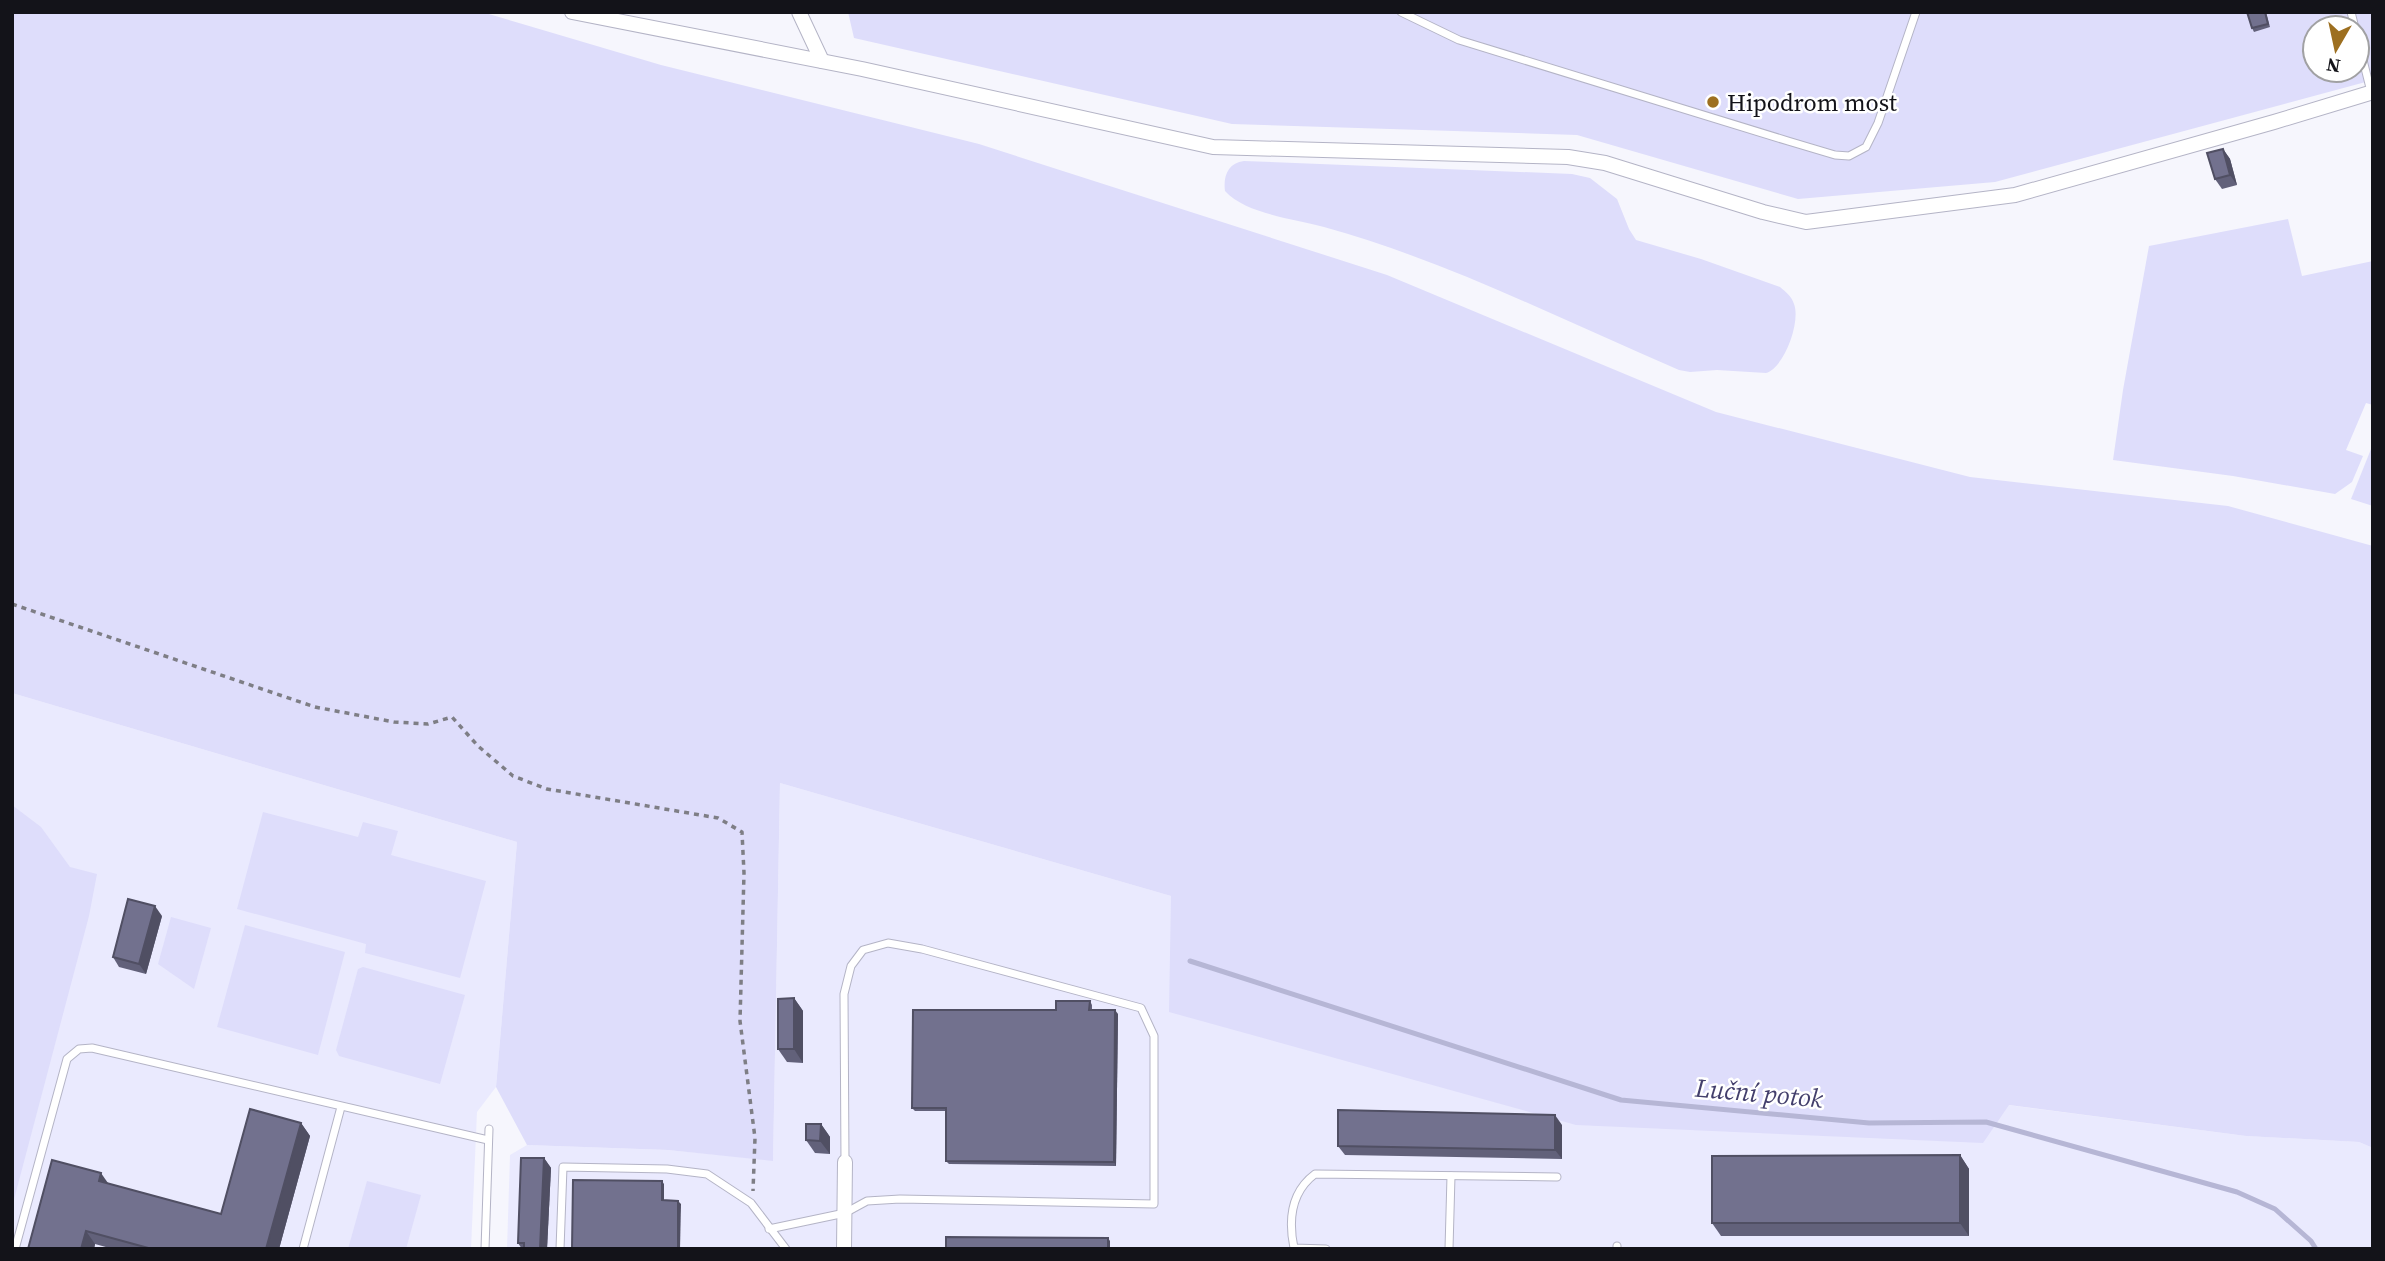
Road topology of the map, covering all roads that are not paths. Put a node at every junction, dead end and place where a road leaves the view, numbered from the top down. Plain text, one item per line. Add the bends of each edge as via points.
1 (572, 12) edge
2 (799, 12) edge
3 (1401, 12) edge
4 (1916, 12) edge
5 (822, 61) junction
6 (2372, 92) edge
7 (341, 1107) junction
8 (489, 1129) dead end
9 (488, 1140) junction
10 (845, 1162) joint
11 (1451, 1176) junction
12 (1557, 1177) dead end
13 (845, 1213) junction
14 (769, 1229) junction
15 (15, 1249) edge
16 (303, 1249) edge
17 (485, 1249) edge
18 (560, 1249) edge
19 (786, 1249) edge
20 (844, 1249) edge
21 (1326, 1249) edge
22 (1449, 1249) edge

1 - 5 street
2 - 5 street
3 - 4 lane via 1459,40 1799,145 1849,156 1866,147 1878,123
5 - 6 street via 1213,146 1568,156 1806,222 2015,195
7 - 9 lane
7 - 15 lane via 92,1048 79,1049 68,1059
7 - 16 lane
8 - 9 lane
9 - 17 lane
10 - 13 street
10 - 13 lane via 845,994 851,966 863,950 888,943 922,949 1142,1008 1154,1036 1154,1204 900,1199 867,1201
11 - 12 lane
11 - 21 lane via 1315,1174 1302,1184 1290,1230 1294,1248
11 - 22 lane
13 - 14 lane
13 - 20 street
14 - 18 lane via 751,1203 707,1174 563,1167
14 - 19 lane

